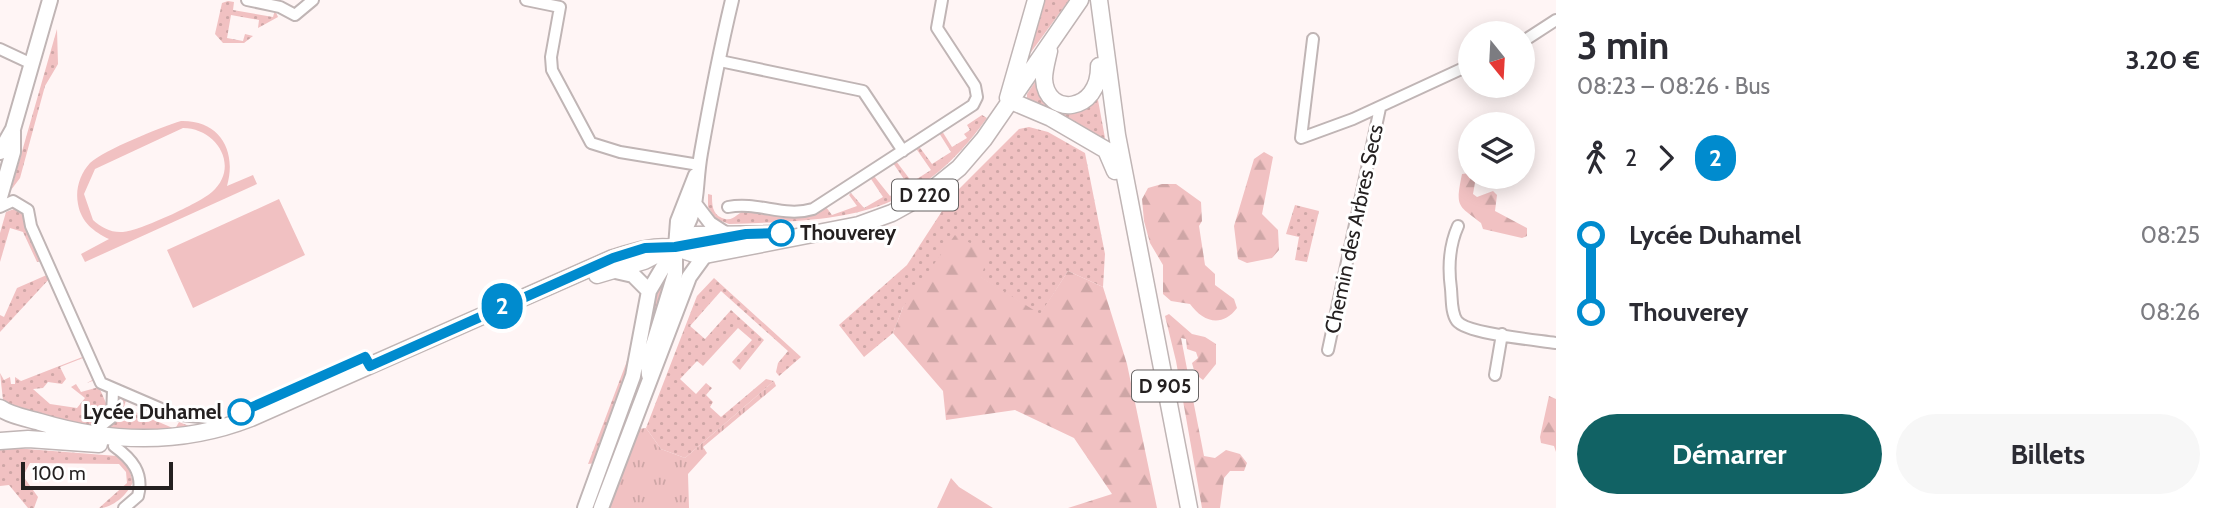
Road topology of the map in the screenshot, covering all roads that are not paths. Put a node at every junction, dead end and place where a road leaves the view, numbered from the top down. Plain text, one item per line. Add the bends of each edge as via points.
1 (50, 0) edge
2 (247, 0) edge
3 (313, 0) edge
4 (526, 0) edge
5 (732, 0) edge
6 (942, 0) edge
7 (1037, 0) edge
8 (1080, 0) edge
9 (1098, 0) edge
10 (561, 4) edge
11 (1556, 20) edge
12 (1099, 22) junction
13 (1535, 34) edge
14 (1313, 39) dead end
15 (1050, 45) junction
16 (0, 49) edge
17 (720, 61) junction
18 (32, 64) junction
19 (1458, 71) edge
20 (1008, 105) junction
21 (1380, 108) junction
22 (13, 129) junction
23 (903, 151) junction
24 (0, 152) edge
25 (699, 165) junction
26 (0, 197) edge
27 (697, 206) junction
28 (0, 207) edge
29 (728, 207) dead end
30 (1458, 226) dead end
31 (814, 233) junction
32 (727, 234) junction
33 (746, 234) junction
34 (675, 247) junction
35 (705, 255) junction
36 (1141, 263) junction
37 (610, 270) junction
38 (649, 292) junction
39 (1502, 334) junction
40 (1556, 343) edge
41 (1328, 350) dead end
42 (1495, 375) dead end
43 (649, 378) junction
44 (113, 390) junction
45 (0, 408) edge
46 (222, 428) junction
47 (90, 434) junction
48 (0, 441) edge
49 (114, 446) junction
50 (124, 508) edge
51 (585, 508) edge
52 (601, 508) edge
53 (1189, 508) edge

1 - 18 main road
2 - 3 street via 296,15
4 - 10 street
5 - 17 street
6 - 23 street via 937,28 975,86 976,102
7 - 20 main road
8 - 15 main road, D 220
9 - 12 main road, D 905
10 - 25 street via 552,70 591,143
11 - 13 street
12 - 15 main road via 1100,79 1083,102 1063,104 1050,95 1044,78
12 - 36 main road, D 905
14 - 21 street via 1301,138
15 - 20 main road, D 220
16 - 18 street
17 - 23 street via 863,91
17 - 25 street
18 - 22 main road
19 - 21 street
20 - 31 main road, D 220 via 959,168 917,201 870,221
20 - 36 main road, D 905 via 1051,118 1109,153 1134,254
21 - 41 street, Chemin des Arbres Secs
22 - 24 main road
22 - 26 main road via 13,152
23 - 29 street via 837,196 804,212 751,205
25 - 27 street
25 - 34 street via 677,221
27 - 32 street via 709,223
27 - 34 street
28 - 44 street via 13,201 28,210 101,383
30 - 39 street via 1449,271 1455,318 1466,327
31 - 33 main road
31 - 35 main road
32 - 33 main road
32 - 34 main road via 695,235
33 - 34 main road
34 - 35 main road
34 - 37 main road
34 - 38 main road
34 - 43 main road via 675,274 648,362
34 - 46 main road via 645,248 613,258
35 - 43 main road via 689,277
36 - 53 main road, D 905
37 - 38 main road via 633,275
37 - 49 main road via 238,433 179,446
38 - 51 main road via 633,376
39 - 40 street
39 - 42 street
43 - 52 main road
44 - 46 street via 173,414 217,419
44 - 47 street via 112,417
45 - 47 main road
46 - 47 main road via 164,438
48 - 49 main road
49 - 50 street via 136,469 138,496

